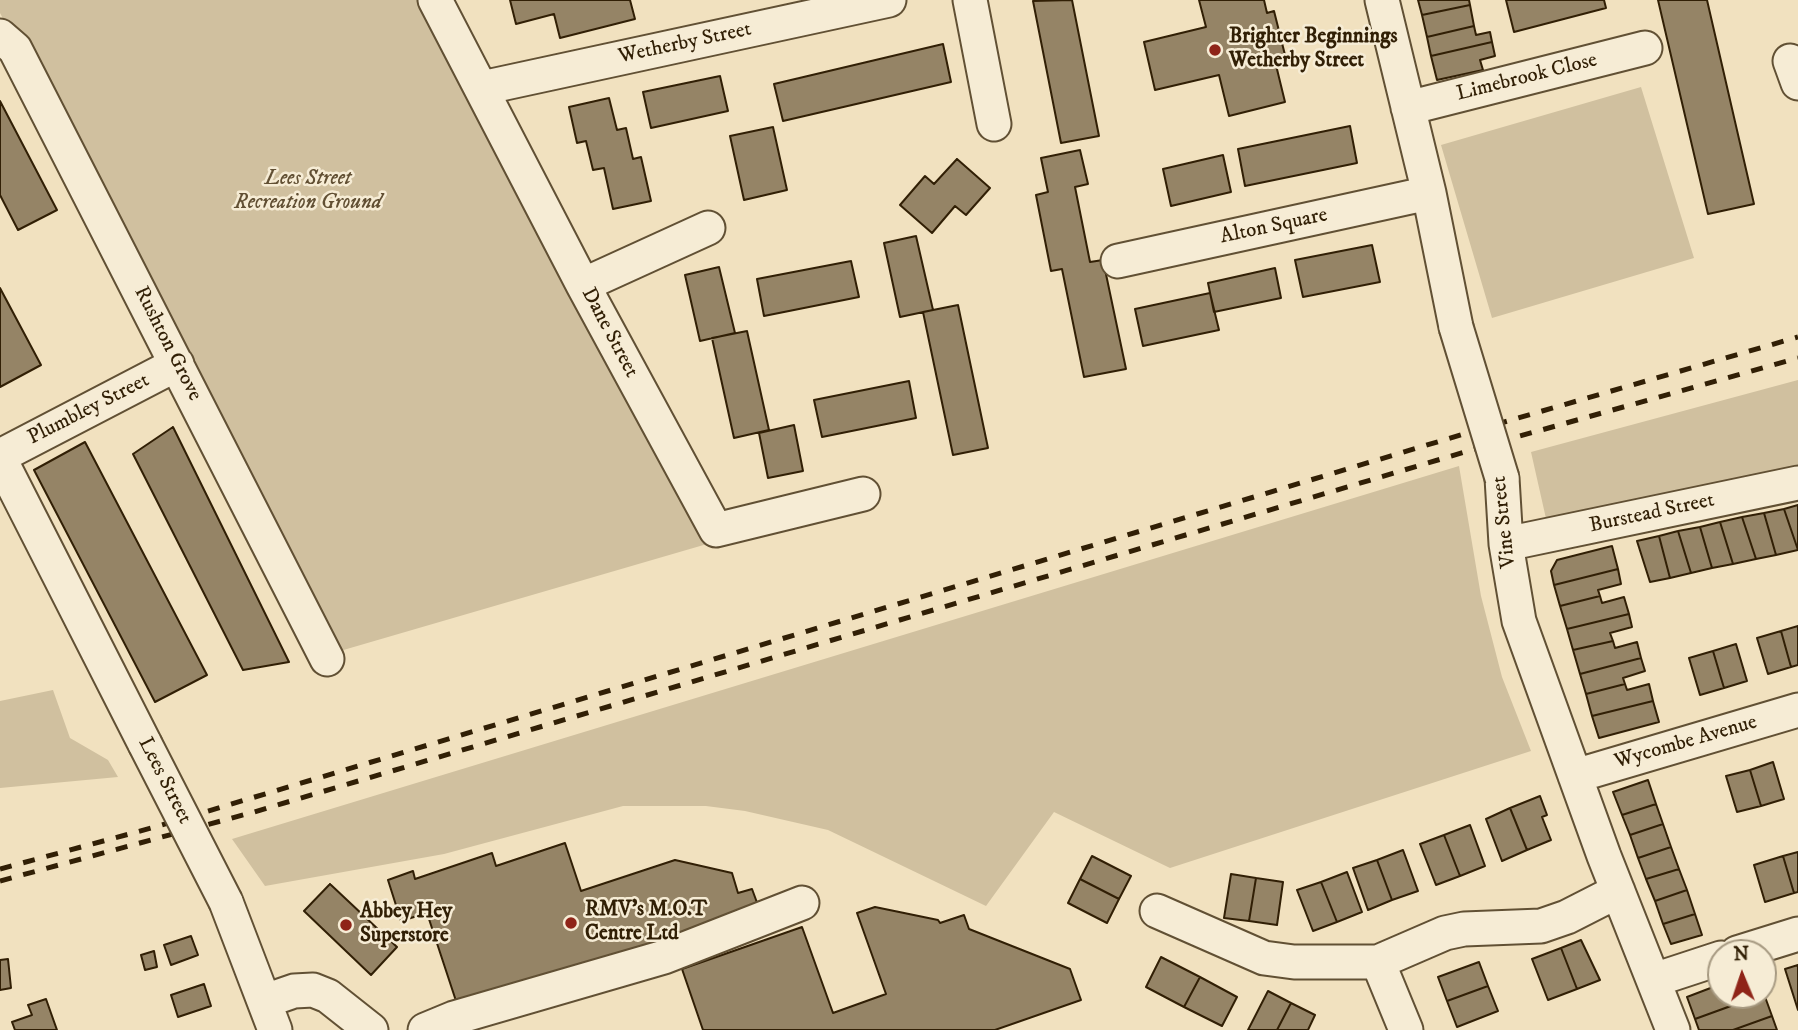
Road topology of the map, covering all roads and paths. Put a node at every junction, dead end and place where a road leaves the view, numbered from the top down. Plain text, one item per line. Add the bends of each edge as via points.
1 (435, 0) edge
2 (889, 0) edge
3 (970, 0) edge
4 (1382, 0) edge
5 (0, 36) edge
6 (1645, 48) dead end
7 (482, 89) junction
8 (1408, 108) junction
9 (994, 124) dead end
10 (1429, 193) junction
11 (708, 228) dead end
12 (1118, 261) dead end
13 (583, 285) junction
14 (177, 364) junction
15 (0, 457) edge
16 (1798, 483) edge
17 (863, 494) dead end
18 (1506, 544) junction
19 (327, 659) dead end
20 (1798, 710) edge
21 (1575, 776) junction
22 (1618, 891) junction
23 (802, 903) dead end
24 (1157, 911) dead end
25 (1798, 934) edge
26 (1777, 941) edge
27 (1378, 962) junction
28 (1707, 963) edge
29 (1654, 981) junction
30 (270, 1016) edge
31 (370, 1030) edge
32 (425, 1030) edge
33 (1406, 1030) edge
34 (1673, 1030) edge

1 - 7 street, Dane Street
2 - 7 street, Wetherby Street
3 - 9 street
4 - 8 street, Vine Street
5 - 14 street, Rushton Grove via 15,49
6 - 8 street, Limebrook Close
7 - 13 street, Dane Street
8 - 10 street, Vine Street
10 - 12 street, Alton Square
10 - 18 street, Vine Street, bridge via 1456,327 1502,478
11 - 13 street
13 - 17 street, Dane Street via 716,530
14 - 15 street, Plumbley Street
14 - 19 street, Rushton Grove
15 - 30 street, Lees Street, bridge via 226,902
16 - 18 street, Burstead Street
18 - 21 street, Vine Street via 1515,607
20 - 21 street, Wycombe Avenue
21 - 22 street, Vine Street
22 - 27 street via 1541,926 1445,933
22 - 29 street, Vine Street
23 - 32 street via 664,957
24 - 27 street via 1264,958
25 - 26 street
27 - 33 street
28 - 29 street
29 - 34 street, Vine Street
30 - 31 street, Lees Street via 294,991 313,990 328,996

